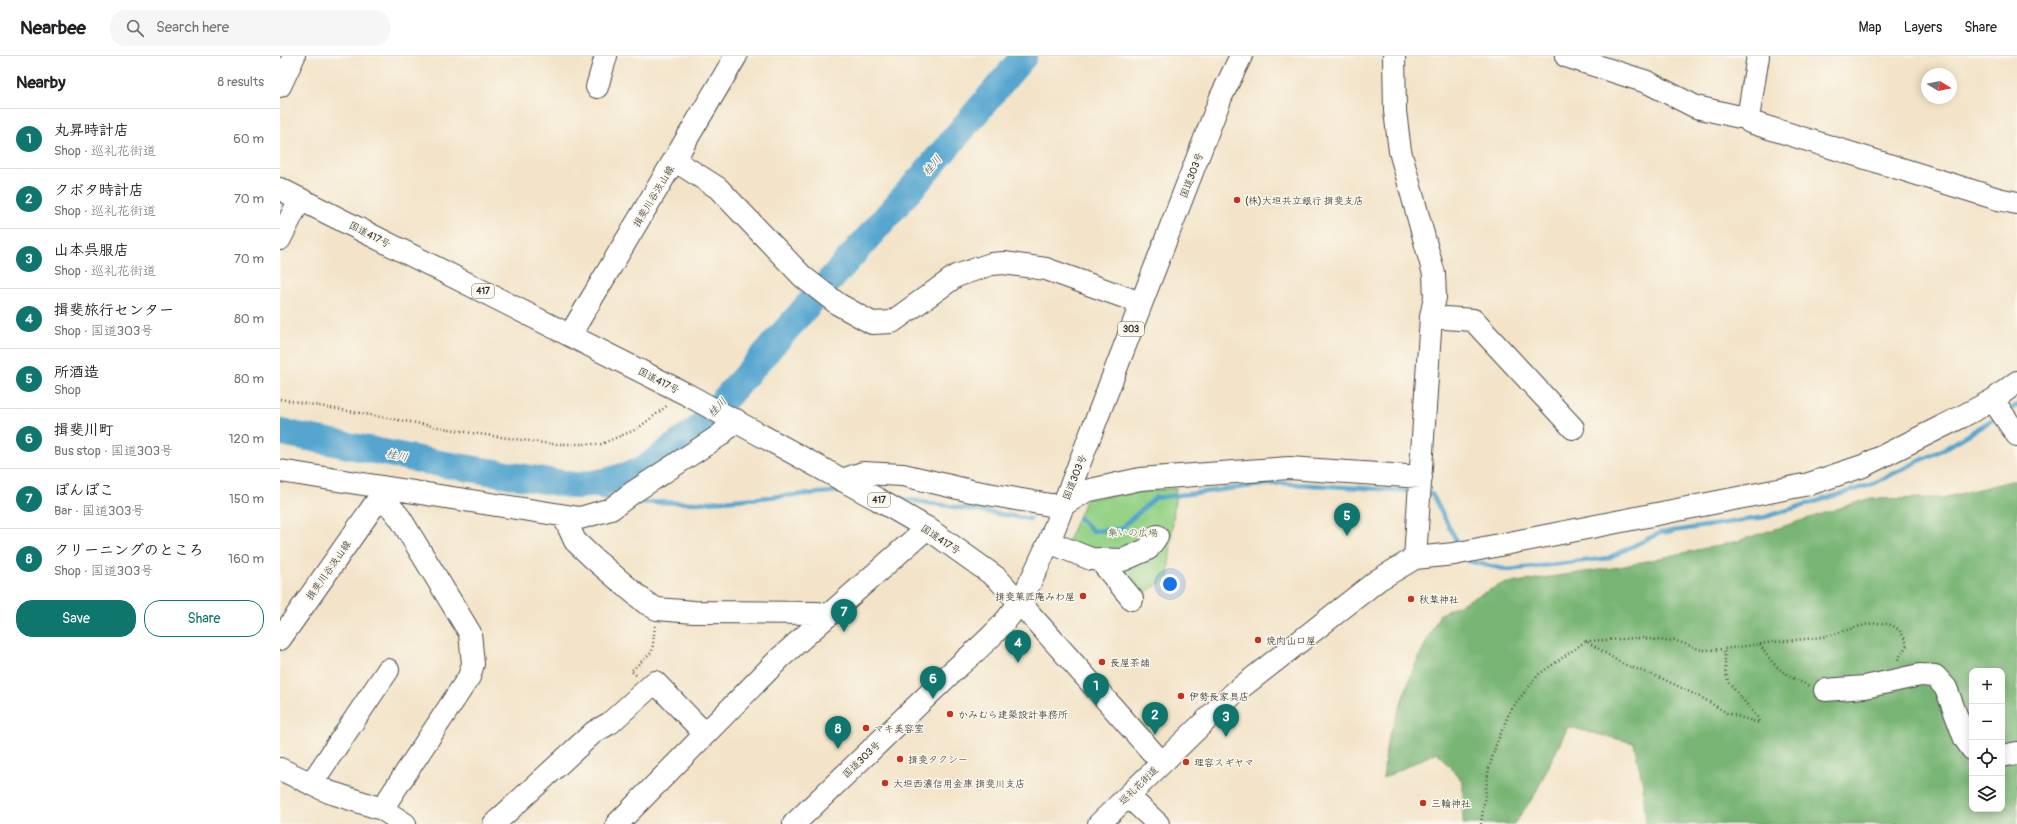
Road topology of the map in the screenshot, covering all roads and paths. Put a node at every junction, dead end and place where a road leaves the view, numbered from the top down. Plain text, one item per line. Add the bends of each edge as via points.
1 (294, 56) edge
2 (606, 56) edge
3 (736, 56) edge
4 (1241, 56) edge
5 (1394, 56) edge
6 (1566, 56) edge
7 (1758, 56) edge
8 (280, 86) edge
9 (597, 87) dead end
10 (1745, 115) junction
11 (674, 160) junction
12 (280, 189) edge
13 (300, 199) junction
14 (2017, 203) edge
15 (280, 239) edge
16 (1141, 303) junction
17 (1431, 317) junction
18 (570, 335) junction
19 (2017, 382) edge
20 (683, 393) junction
21 (280, 399) edge
22 (1993, 400) junction
23 (731, 418) junction
24 (1573, 428) dead end
25 (2017, 435) edge
26 (280, 471) edge
27 (842, 480) junction
28 (1420, 487) junction
29 (380, 494) junction
30 (1062, 505) junction
31 (564, 517) junction
32 (927, 528) junction
33 (1157, 536) dead end
34 (1049, 542) junction
35 (1415, 558) junction
36 (1099, 559) junction
37 (1132, 599) dead end
38 (1019, 602) junction
39 (657, 608) junction
40 (828, 616) junction
41 (280, 638) edge
42 (1586, 641) junction
43 (1760, 644) junction
44 (1724, 649) junction
45 (388, 670) dead end
46 (1880, 683) junction
47 (652, 684) junction
48 (1825, 690) joint
49 (705, 734) junction
50 (1969, 744) edge
51 (2017, 753) edge
52 (2005, 755) edge
53 (1162, 763) junction
54 (280, 769) edge
55 (311, 784) junction
56 (1128, 796) junction
57 (382, 809) junction
58 (406, 824) edge
59 (494, 824) edge
60 (617, 824) edge
61 (794, 824) edge
62 (1098, 824) edge
63 (1158, 824) edge
64 (1481, 824) edge

1 - 8 main road
2 - 9 main road
3 - 11 main road, 揖斐川谷汲山線
4 - 16 main road, 国道303号 / 303 via 1221,97
5 - 17 main road via 1395,111 1400,152 1434,274 1435,297
6 - 10 main road via 1647,82 1696,107 1740,117
7 - 10 main road via 1749,112
10 - 14 main road via 1750,122
11 - 16 main road via 718,188 803,277 834,301 872,323 892,322 956,276 991,264 1004,263 1046,269
11 - 18 main road, 揖斐川谷汲山線
12 - 13 main road, 国道417号 / 417
13 - 15 main road
13 - 18 main road, 国道417号 / 417
16 - 30 main road, 国道303号 / 303
17 - 24 main road via 1473,320
17 - 28 main road
18 - 20 main road, 国道417号 / 417
19 - 22 main road
20 - 21 path via 637,430 600,444 551,444 479,434
20 - 23 main road, 国道417号 / 417
22 - 25 main road
22 - 35 main road via 1863,466 1809,484 1464,552
23 - 27 main road, 国道417号 / 417
23 - 31 main road via 719,436 610,509 580,518
26 - 29 main road
27 - 30 main road via 863,473 904,475 971,491
27 - 32 main road, 国道417号 / 417
28 - 30 main road via 1289,468 1140,479 1086,491
28 - 35 main road
29 - 31 main road
29 - 41 main road, 揖斐川谷汲山線
29 - 57 main road via 400,518 470,633 473,664 469,677
30 - 34 main road, 国道303号 / 303
31 - 39 main road via 575,540 594,559 646,604
32 - 38 main road, 国道417号 / 417 via 998,578
32 - 40 main road
33 - 36 main road via 1148,549 1123,560
34 - 36 main road via 1091,559
34 - 38 main road, 国道303号 / 303
35 - 53 main road via 1378,580 1234,693
36 - 37 main road
38 - 53 main road, 巡礼花街道
38 - 61 main road, 国道303号 / 303 via 979,649
39 - 40 main road via 694,612 818,613
39 - 47 path via 652,652 631,671
40 - 49 main road via 780,658
42 - 44 path via 1641,638 1674,640 1702,650
42 - 44 path via 1623,664 1661,678 1727,713 1759,723 1758,718 1729,683
42 - 64 path via 1538,675 1510,711 1489,768
43 - 44 path
43 - 46 path via 1823,637 1873,623 1896,628 1904,635 1907,645
43 - 48 path via 1768,660 1787,674
45 - 55 main road
46 - 48 main road via 1865,687
46 - 50 main road via 1920,675 1935,676 1946,688
47 - 49 main road via 655,682
47 - 59 main road via 610,723 594,732
49 - 60 main road
51 - 52 main road
53 - 56 main road, 巡礼花街道
54 - 55 main road
55 - 57 main road
56 - 62 main road, 巡礼花街道
56 - 63 main road
57 - 58 main road

